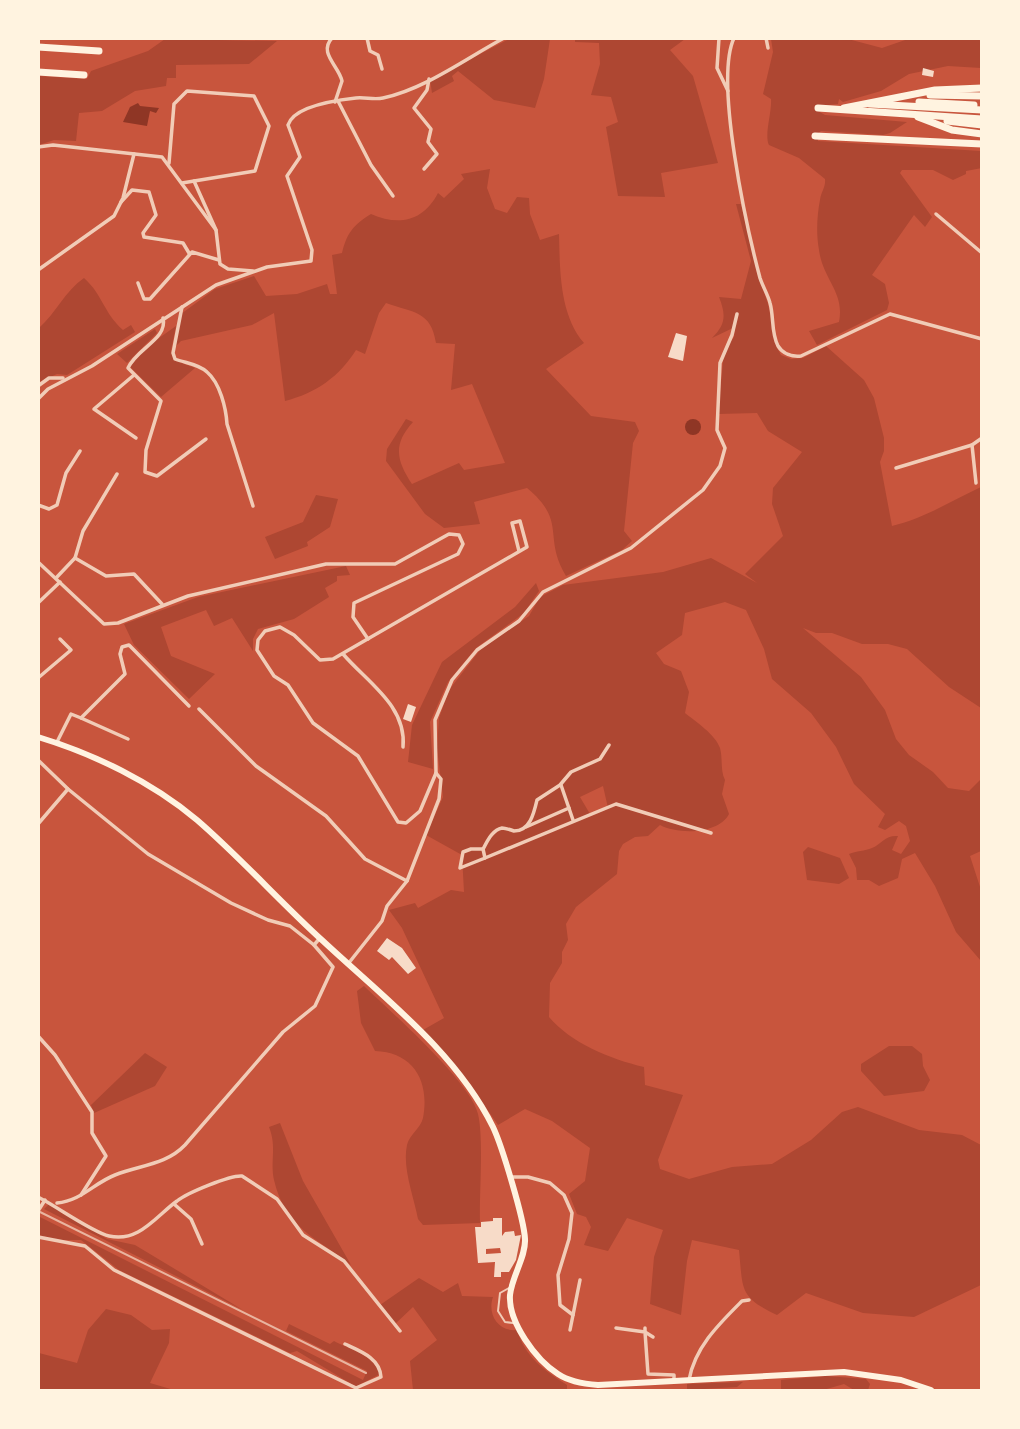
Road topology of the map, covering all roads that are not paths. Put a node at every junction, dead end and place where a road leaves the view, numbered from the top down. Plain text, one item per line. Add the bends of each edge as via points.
1 (332, 38) edge
2 (367, 38) edge
3 (504, 38) edge
4 (719, 38) edge
5 (734, 38) edge
6 (766, 38) edge
7 (38, 47) edge
8 (768, 48) dead end
9 (99, 51) dead end
10 (382, 69) dead end
11 (38, 72) edge
12 (84, 75) dead end
13 (429, 79) junction
14 (729, 93) junction
15 (919, 93) junction
16 (901, 96) junction
17 (887, 98) junction
18 (872, 101) junction
19 (982, 101) edge
20 (337, 102) junction
21 (861, 104) junction
22 (849, 106) junction
23 (818, 108) dead end
24 (837, 109) junction
25 (910, 114) junction
26 (982, 129) edge
27 (815, 136) dead end
28 (982, 144) edge
29 (38, 147) edge
30 (134, 154) junction
31 (169, 163) junction
32 (424, 169) dead end
33 (194, 181) junction
34 (182, 183) junction
35 (393, 196) dead end
36 (121, 202) junction
37 (936, 214) dead end
38 (216, 230) junction
39 (189, 253) junction
40 (982, 253) edge
41 (219, 260) junction
42 (38, 270) edge
43 (255, 271) junction
44 (138, 283) dead end
45 (182, 307) junction
46 (737, 314) dead end
47 (163, 318) junction
48 (982, 340) edge
49 (134, 375) junction
50 (63, 378) dead end
51 (38, 386) edge
52 (38, 399) edge
53 (136, 438) dead end
54 (982, 438) edge
55 (206, 439) dead end
56 (972, 445) junction
57 (80, 451) dead end
58 (896, 468) dead end
59 (117, 474) dead end
60 (976, 483) dead end
61 (38, 505) edge
62 (253, 506) dead end
63 (519, 551) junction
64 (75, 558) junction
65 (38, 562) edge
66 (58, 580) junction
67 (38, 603) edge
68 (162, 604) junction
69 (60, 639) dead end
70 (368, 639) junction
71 (343, 654) junction
72 (38, 678) edge
73 (189, 706) dead end
74 (199, 709) dead end
75 (80, 718) junction
76 (38, 737) edge
77 (128, 739) dead end
78 (57, 742) junction
79 (609, 745) dead end
80 (403, 747) dead end
81 (38, 760) edge
82 (436, 774) junction
83 (560, 785) junction
84 (68, 789) junction
85 (569, 808) junction
86 (573, 820) junction
87 (38, 824) edge
88 (524, 828) junction
89 (711, 833) dead end
90 (482, 849) junction
91 (485, 858) junction
92 (407, 881) junction
93 (320, 938) junction
94 (314, 945) junction
95 (348, 964) junction
96 (38, 1036) edge
97 (509, 1178) junction
98 (38, 1197) edge
99 (80, 1197) junction
100 (45, 1200) junction
101 (55, 1203) junction
102 (174, 1204) junction
103 (38, 1211) edge
104 (38, 1237) edge
105 (202, 1244) dead end
106 (580, 1280) dead end
107 (512, 1287) junction
108 (749, 1300) dead end
109 (573, 1315) junction
110 (518, 1322) junction
111 (616, 1328) dead end
112 (570, 1330) dead end
113 (645, 1330) junction
114 (400, 1331) dead end
115 (653, 1337) dead end
116 (345, 1344) dead end
117 (689, 1380) junction
118 (674, 1381) junction
119 (931, 1391) edge

1 - 20 street via 327,53 342,81
2 - 10 street
3 - 13 street
4 - 14 street via 717,68
5 - 14 street via 728,57
6 - 8 street
7 - 9 highway
11 - 12 highway
13 - 20 street via 379,99
13 - 32 street via 414,108 431,129 428,142 437,154
14 - 48 street via 742,200 781,350 801,356 890,314
15 - 16 highway
15 - 19 highway
15 - 19 highway via 935,90
16 - 17 highway
16 - 19 highway
17 - 18 highway
17 - 19 highway
18 - 19 highway
18 - 21 highway
19 - 21 highway
19 - 22 highway
19 - 25 highway
20 - 35 street
20 - 43 street via 295,115 289,122 300,157 287,177 313,259
21 - 22 highway
22 - 24 highway
23 - 24 highway
24 - 25 highway
25 - 26 highway
25 - 26 highway via 933,123
27 - 28 highway
29 - 30 street
30 - 31 street via 162,157
30 - 36 street
31 - 33 street via 174,104 187,90 254,96 269,126 255,171
31 - 34 street
33 - 34 street
33 - 38 street
34 - 38 street
36 - 39 street via 132,190 149,192 156,215 144,237 183,243
36 - 42 street via 114,216
37 - 40 street
38 - 41 street
39 - 41 street via 197,251
39 - 44 street via 153,298 144,299
41 - 43 street via 228,269
43 - 45 street via 216,285
45 - 47 street
45 - 62 street via 175,359 208,372 215,383
46 - 82 street via 720,363 718,430 725,449 716,474 631,548 543,592 519,621 477,650 452,680 435,720
47 - 49 street via 161,335 132,360 128,368
47 - 52 street
49 - 53 street via 94,409
49 - 55 street via 161,401 146,450 145,472 156,475
50 - 51 street via 49,378
54 - 56 street
56 - 58 street
56 - 60 street
57 - 61 street via 66,473 57,505 49,509
59 - 64 street via 87,521
63 - 63 street via 527,547 520,521 512,523
63 - 70 street
64 - 66 street
64 - 68 street via 106,576 134,574
65 - 66 street
66 - 67 street
66 - 68 street via 104,624 118,623
68 - 70 street via 326,564 395,564 449,534 459,535 463,544 458,554 354,603 353,617
69 - 72 street via 71,650
70 - 71 street
71 - 80 street via 396,710 405,730
71 - 82 street via 320,660 280,627 265,631 257,645 274,676 288,685 313,723 359,757 398,822 407,823 420,811
73 - 75 street via 128,645 120,654 125,674
74 - 92 street via 256,766 326,816 365,859
75 - 77 street
75 - 78 street via 71,714
76 - 78 main road
78 - 93 main road via 124,772 195,819
79 - 83 street via 600,759 571,772
81 - 84 street
82 - 92 street via 441,779 439,799
83 - 85 street
83 - 88 street via 537,800 533,818
84 - 87 street
84 - 94 street via 160,863 232,903 290,926
85 - 86 street
85 - 88 street
86 - 89 street via 616,804
86 - 91 street
88 - 90 street via 503,828 492,834
90 - 91 street
90 - 91 street via 463,852 460,868
92 - 95 street
93 - 94 street
93 - 95 main road
94 - 99 street via 333,967 315,1006 283,1032 186,1146 161,1161 106,1179
95 - 97 main road via 411,1023 477,1099 494,1130
96 - 99 street via 92,1112 92,1133 106,1156
97 - 107 main road via 526,1240
97 - 109 street via 542,1179 564,1195 572,1222 556,1285 560,1305
98 - 100 street
99 - 101 street
100 - 101 street
100 - 103 street
101 - 102 street via 106,1235 123,1237 140,1231
102 - 105 street via 191,1219
102 - 114 street via 235,1175 249,1178 277,1199 303,1235 352,1268
104 - 116 street via 85,1246 114,1270 356,1388 381,1377 370,1356
106 - 109 street
107 - 110 main road via 511,1306
107 - 110 lane via 500,1293 498,1311 505,1321
108 - 117 street via 742,1301 705,1341
109 - 112 street
110 - 118 main road via 543,1362 578,1383
111 - 113 street
113 - 115 street
113 - 118 street via 648,1374 674,1375
117 - 118 main road
117 - 119 main road via 844,1372 901,1380

